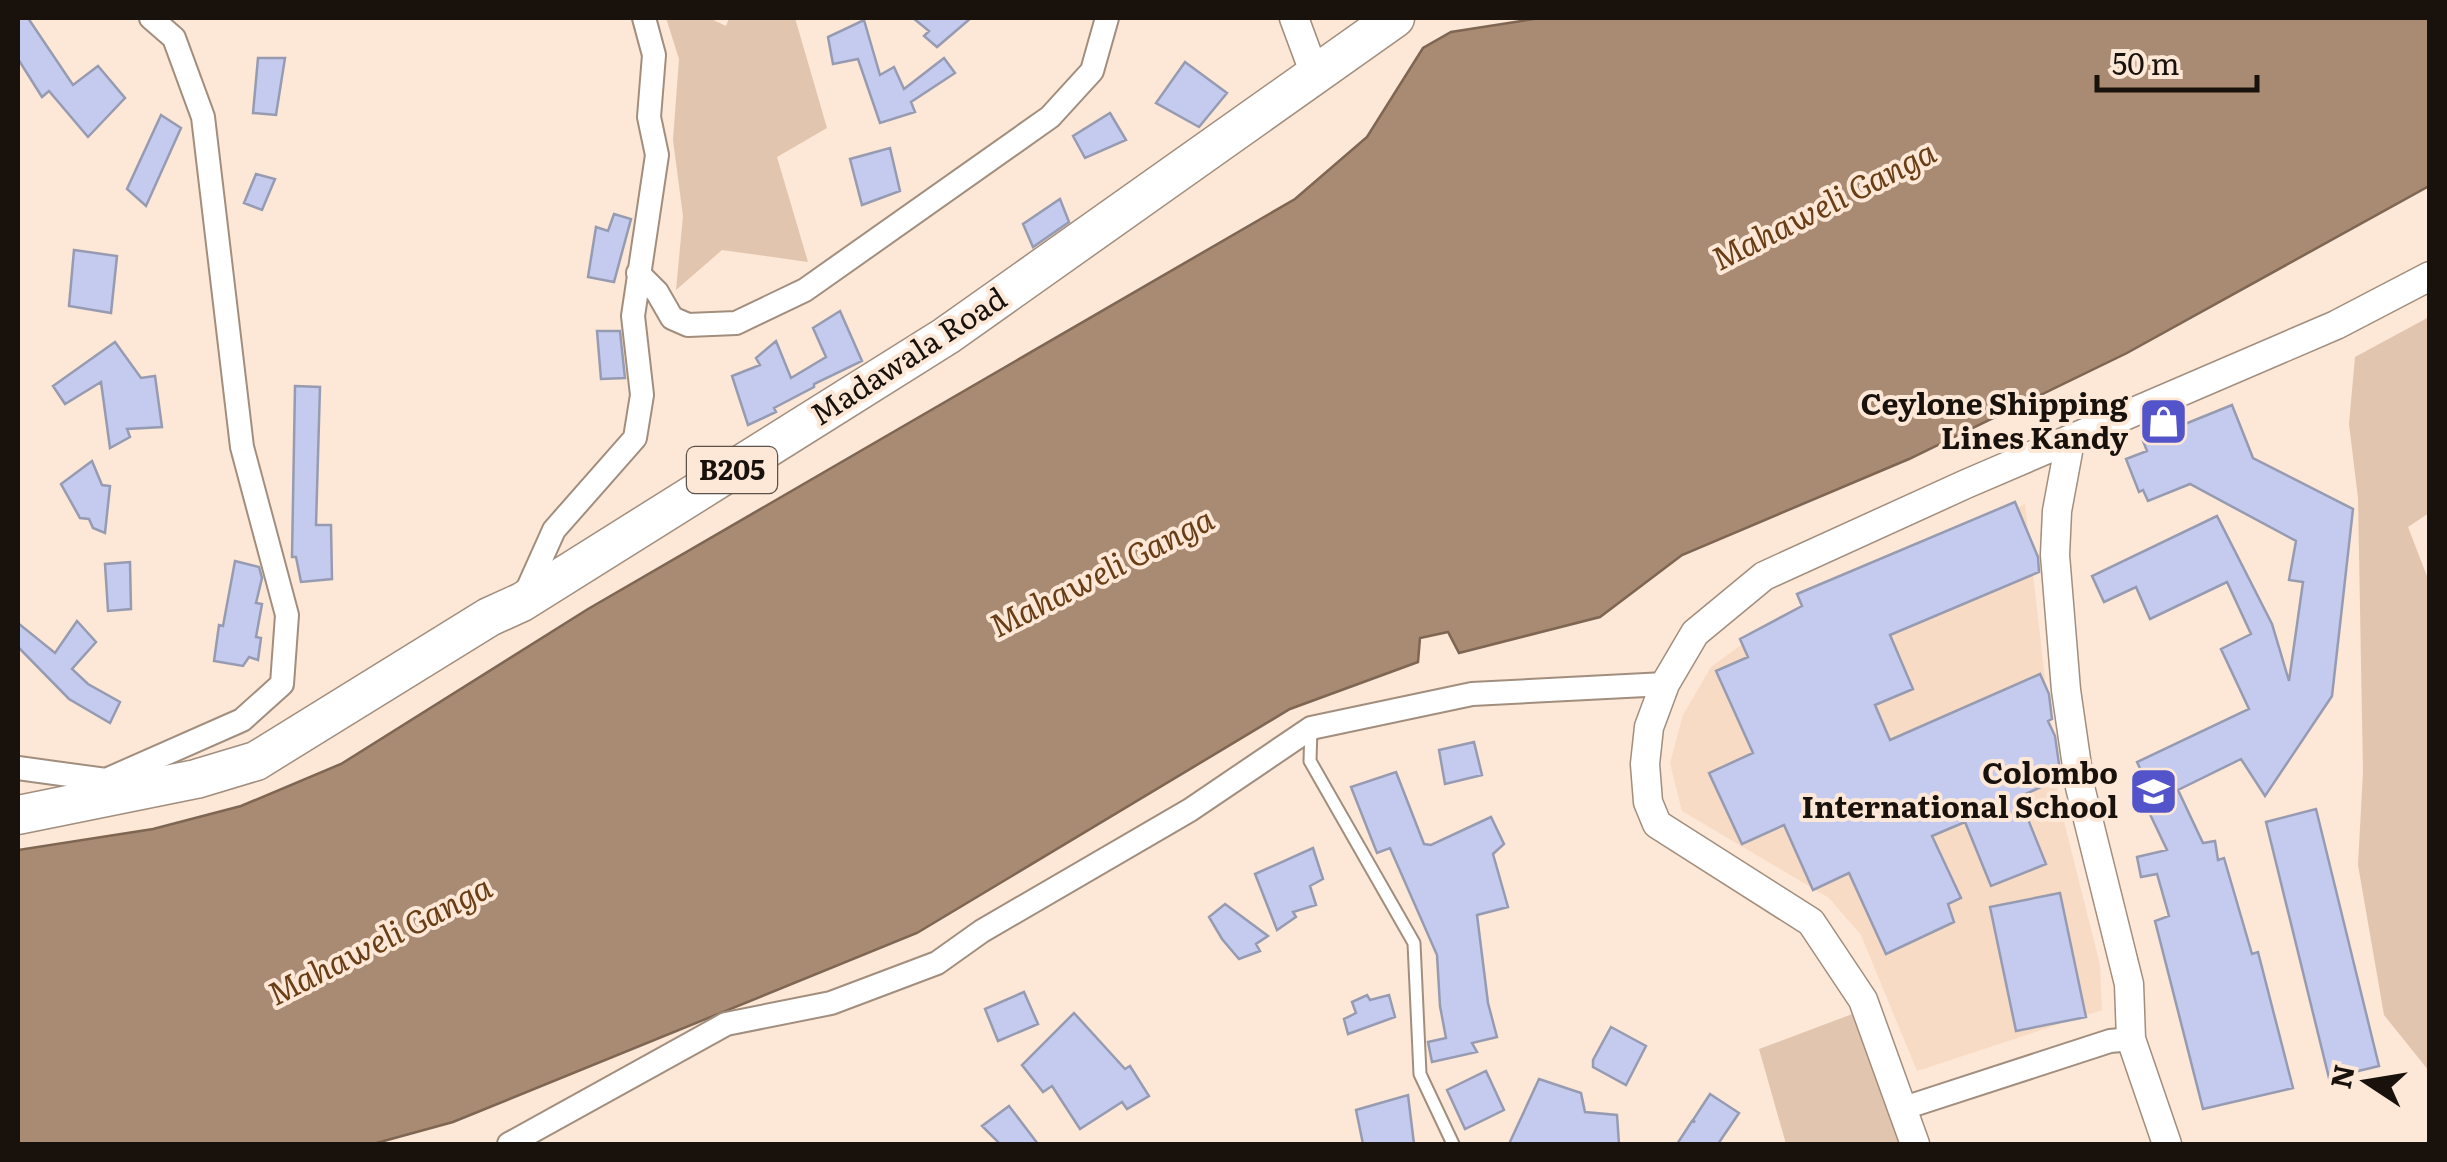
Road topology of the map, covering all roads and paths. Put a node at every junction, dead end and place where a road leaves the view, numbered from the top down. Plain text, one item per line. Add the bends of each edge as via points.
1 (151, 18) edge
2 (644, 18) edge
3 (1106, 18) edge
4 (1294, 18) edge
5 (1395, 18) edge
6 (1314, 72) junction
7 (638, 274) junction
8 (2430, 276) edge
9 (2070, 442) junction
10 (522, 602) junction
11 (1665, 684) junction
12 (1311, 728) junction
13 (18, 768) edge
14 (18, 815) edge
15 (2131, 1040) junction
16 (1904, 1108) junction
17 (509, 1144) edge
18 (1453, 1144) edge
19 (1915, 1144) edge
20 (2167, 1144) edge

1 - 13 street via 174,38 203,117 242,448 287,615 282,684 242,720 106,780
2 - 7 street via 654,55 650,116 657,155
3 - 7 street via 1092,71 1050,116 804,290 736,323 688,325 672,318
4 - 6 street
5 - 6 main road, Madawala Road / B205
6 - 10 main road, Madawala Road / B205 via 946,336
7 - 10 street via 634,316 642,395 635,438 554,530
8 - 9 street via 2336,326
9 - 11 street via 1764,576 1695,633
9 - 15 street via 2055,555 2066,690 2080,787 2129,984
10 - 14 main road, Madawala Road / B205 via 256,761
11 - 12 street via 1472,694
11 - 16 street via 1645,764 1648,802 1658,824 1811,922 1863,1000
12 - 17 street via 1190,810 937,963 831,1003 726,1024
12 - 18 lane via 1310,761 1414,943 1420,1074
15 - 16 street via 2110,1041
15 - 20 street
16 - 19 street

